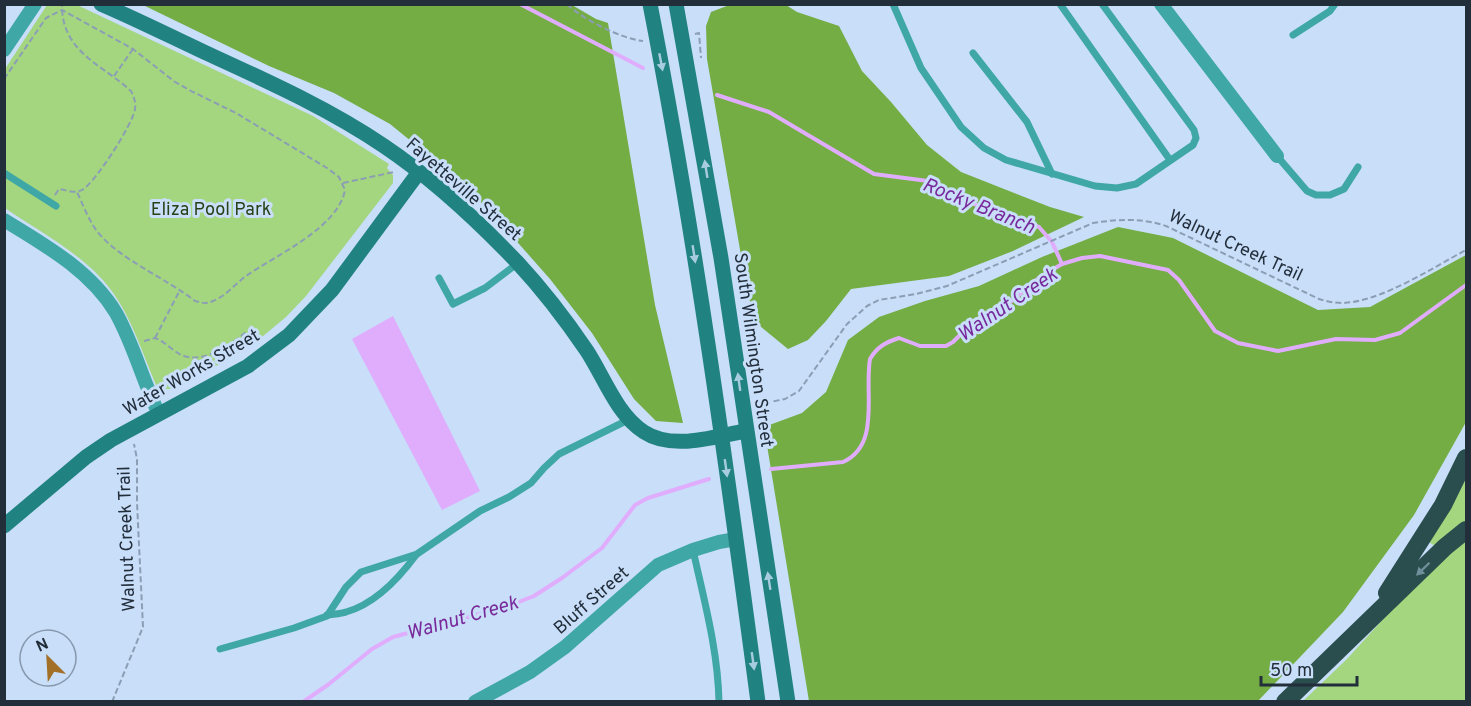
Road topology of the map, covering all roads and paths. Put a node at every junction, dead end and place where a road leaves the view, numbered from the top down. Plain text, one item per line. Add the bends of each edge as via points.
1 (35, 4) edge
2 (62, 4) edge
3 (101, 4) edge
4 (567, 4) edge
5 (650, 4) edge
6 (676, 4) edge
7 (892, 4) edge
8 (1060, 4) edge
9 (1102, 4) edge
10 (1161, 4) edge
11 (1335, 4) edge
12 (62, 10) junction
13 (1293, 35) dead end
14 (647, 39) dead end
15 (133, 49) junction
16 (4, 50) edge
17 (973, 53) dead end
18 (113, 77) junction
19 (4, 79) edge
20 (1277, 156) joint
21 (1170, 160) junction
22 (1358, 167) dead end
23 (394, 172) dead end
24 (419, 172) junction
25 (4, 173) edge
26 (1052, 174) junction
27 (343, 183) junction
28 (77, 192) junction
29 (53, 204) joint
30 (4, 220) edge
31 (1467, 250) edge
32 (518, 264) junction
33 (439, 278) dead end
34 (180, 290) junction
35 (246, 332) dead end
36 (155, 338) junction
37 (131, 347) junction
38 (754, 406) dead end
39 (159, 414) junction
40 (630, 419) junction
41 (746, 431) junction
42 (721, 436) junction
43 (134, 441) dead end
44 (1467, 458) edge
45 (4, 526) edge
46 (1467, 530) edge
47 (736, 539) junction
48 (693, 550) junction
49 (417, 554) junction
50 (327, 615) junction
51 (1367, 622) junction
52 (220, 649) dead end
53 (112, 702) edge
54 (475, 702) edge
55 (719, 702) edge
56 (758, 702) edge
57 (788, 702) edge
58 (1285, 702) edge

1 - 16 street
2 - 12 path
3 - 24 main road, Fayetteville Street via 340,119
4 - 14 path via 621,35 641,42
5 -> 42 main road via 679,160
41 -> 6 main road, South Wilmington Street via 704,155
7 - 26 lane via 921,68 961,127 984,148 1006,160
8 - 21 lane
9 - 21 lane via 1195,133 1193,144
10 - 20 street
11 - 13 lane
12 - 15 path
12 - 18 path via 67,28 85,58
12 - 19 path via 46,18
15 - 18 path
15 - 27 path via 175,82 257,125 327,168
17 - 26 lane via 1027,122
18 - 28 path via 131,91 135,112 106,164
20 - 22 lane via 1307,191 1316,195 1344,189
21 - 26 lane via 1125,188 1095,186
23 - 27 path
24 - 32 main road, Fayetteville Street via 483,227
24 - 39 main road, Water Works Street via 332,290 289,334 248,366
25 - 29 lane
27 - 34 path via 344,198 328,219 220,298 202,303
28 - 29 path via 59,189
28 - 34 path via 89,219 105,239
30 - 37 street via 91,281 116,314
31 - 38 path, Walnut Creek Trail via 1397,287 1356,302 1339,303 1319,299 1151,221 1115,219 1093,223 937,289 867,306 847,324 800,391
32 - 33 lane via 485,288 453,304
32 - 40 main road, Fayetteville Street via 586,350
34 - 36 path
35 - 36 path via 232,343 195,358 177,353
36 - 37 path
37 - 39 street
39 - 45 main road, Water Works Street via 86,457
40 - 42 main road, Fayetteville Street via 644,432 668,441
40 - 49 lane via 560,454 531,483 480,511
41 - 42 main road, Fayetteville Street
57 -> 41 main road, South Wilmington Street
42 -> 47 main road
43 - 53 path, Walnut Creek Trail via 143,627
44 - 51 highway via 1443,505
46 -> 51 highway
47 - 48 street, Bluff Street
47 -> 56 main road
48 - 54 street, Bluff Street via 658,565 565,647 530,672
48 - 55 lane via 714,652
49 - 50 lane via 402,574 373,599 347,612
49 - 50 lane via 361,572
50 - 52 lane
51 - 58 highway

